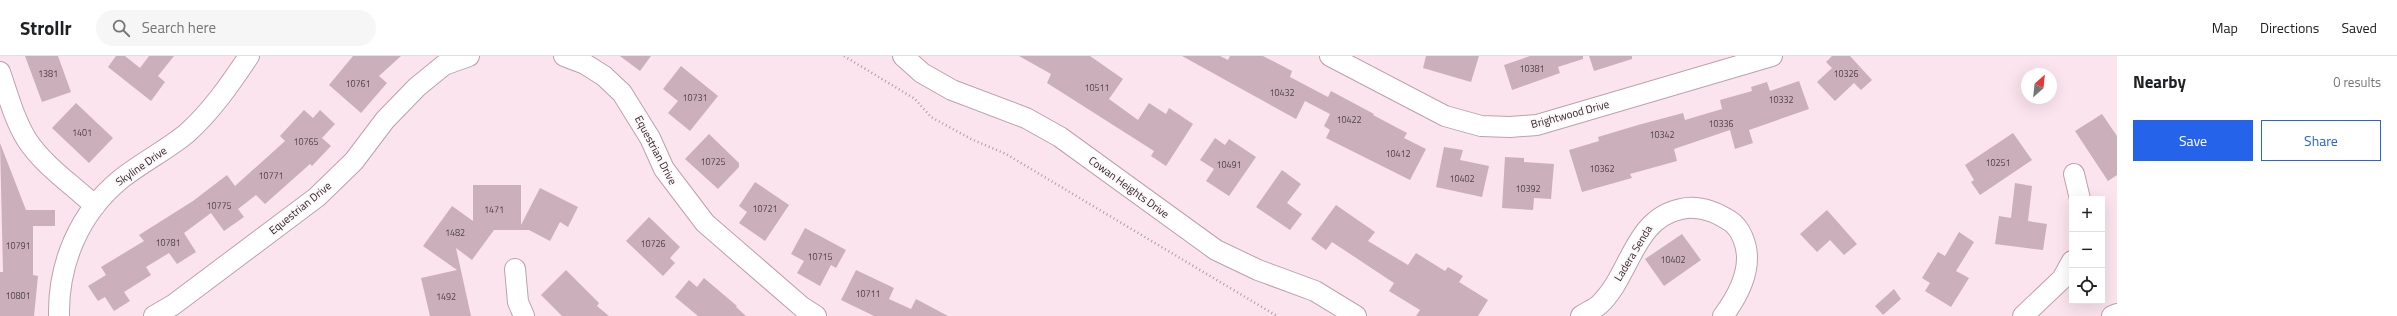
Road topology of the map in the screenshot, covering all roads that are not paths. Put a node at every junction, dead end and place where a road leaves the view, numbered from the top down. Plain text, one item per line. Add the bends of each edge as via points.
1 (249, 56) edge
2 (469, 56) edge
3 (564, 56) edge
4 (903, 56) edge
5 (1330, 56) edge
6 (1772, 56) edge
7 (0, 72) edge
8 (2074, 174) dead end
9 (2079, 196) edge
10 (95, 206) junction
11 (2069, 266) edge
12 (515, 269) dead end
13 (2117, 314) edge
14 (59, 316) edge
15 (154, 316) edge
16 (524, 316) edge
17 (816, 316) edge
18 (1356, 316) edge
19 (1581, 316) edge
20 (1723, 316) edge
21 (2023, 316) edge
22 (2112, 316) edge

1 - 10 street, Skyline Drive via 222,95 186,133 121,179
2 - 15 street, Equestrian Drive via 444,65 417,87 385,120 354,161 317,197
3 - 17 street, Equestrian Drive via 591,68 622,93 640,120 668,175 705,224
4 - 18 street, Cowan Heights Drive via 922,73 952,90 1026,118 1060,137 1216,250 1315,291
5 - 6 street, Brightwood Drive via 1445,116 1481,126 1510,127 1537,125
7 - 10 street via 19,125 28,141 46,162
8 - 9 street
10 - 14 street, Skyline Drive via 77,232 64,264
11 - 21 street via 2057,285
12 - 16 street via 518,302
13 - 22 street
19 - 20 street, Ladera Senda via 1599,304 1618,280 1651,223 1664,214 1687,207 1720,214 1734,224 1745,243 1747,265 1744,276 1737,294

